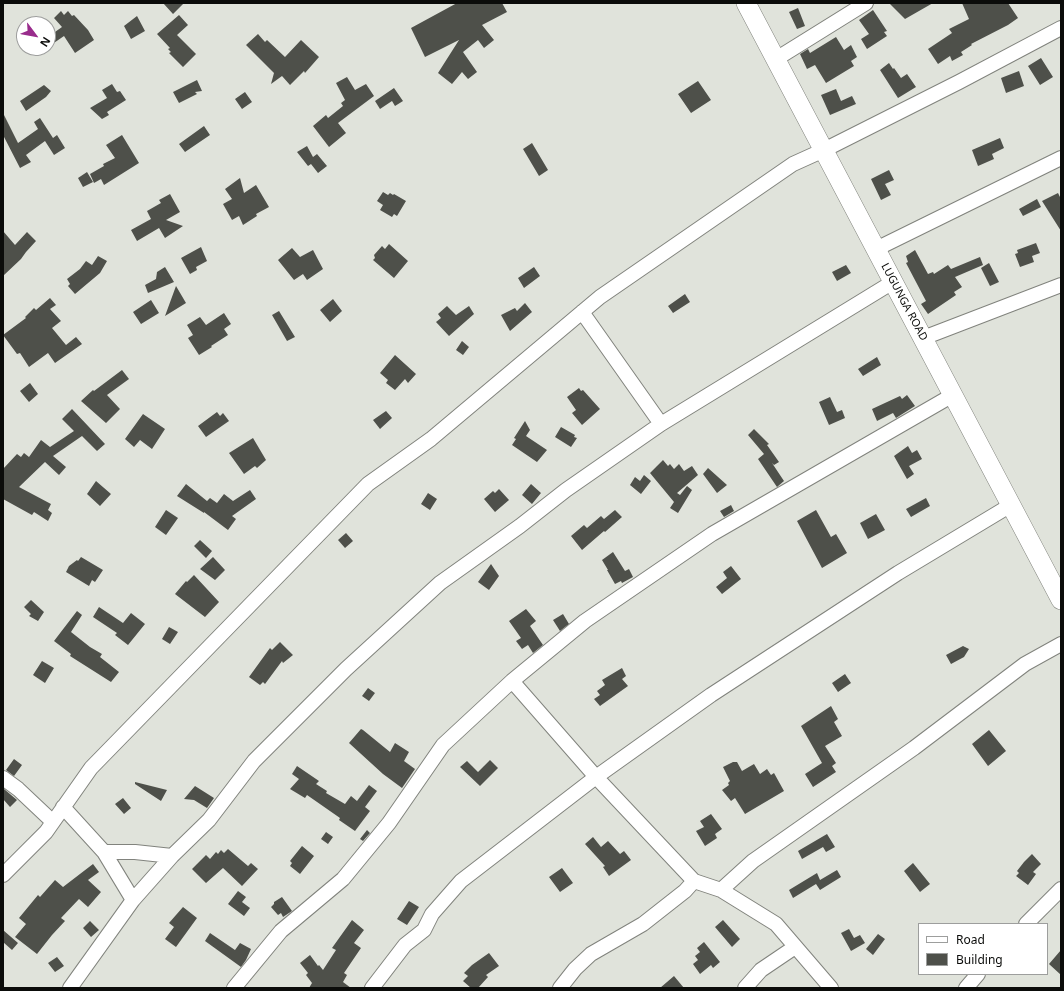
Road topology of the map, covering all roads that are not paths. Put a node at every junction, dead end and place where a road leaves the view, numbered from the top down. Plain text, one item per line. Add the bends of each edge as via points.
1 (746, 3) edge
2 (866, 3) edge
3 (1061, 28) edge
4 (776, 59) junction
5 (824, 150) junction
6 (1061, 158) edge
7 (876, 249) junction
8 (893, 282) junction
9 (1061, 285) edge
10 (582, 312) junction
11 (923, 338) junction
12 (953, 395) junction
13 (661, 424) junction
14 (1011, 505) junction
15 (1061, 600) edge
16 (1061, 644) edge
17 (512, 681) junction
18 (596, 777) junction
19 (3, 778) edge
20 (63, 807) junction
21 (53, 822) junction
22 (104, 852) junction
23 (172, 856) junction
24 (3, 875) edge
25 (694, 881) junction
26 (1061, 888) edge
27 (721, 890) junction
28 (133, 900) junction
29 (1027, 923) edge
30 (796, 947) junction
31 (977, 975) edge
32 (70, 988) edge
33 (234, 988) edge
34 (372, 988) edge
35 (560, 988) edge
36 (745, 988) edge
37 (831, 988) edge
38 (966, 988) edge

1 - 4 street, LUGUNGA ROAD
2 - 4 street
3 - 5 street
4 - 5 street, LUGUNGA ROAD
5 - 7 street, LUGUNGA ROAD
5 - 10 street via 793,164 600,296
6 - 7 street
7 - 8 street, LUGUNGA ROAD
8 - 11 street, LUGUNGA ROAD
8 - 13 street
9 - 11 street
10 - 13 street
10 - 20 street via 432,439 368,484 91,768
11 - 12 street, LUGUNGA ROAD
12 - 14 street, LUGUNGA ROAD
12 - 17 street via 712,534 585,621
13 - 23 street via 440,583 346,669 254,761 209,820
14 - 15 street, LUGUNGA ROAD
14 - 18 street via 898,573 717,690
16 - 27 street via 1025,664 914,748 753,861
17 - 18 street
17 - 33 street via 443,745 389,823 343,879 281,931
18 - 25 street
18 - 34 street via 461,882 432,914 424,930 405,945
19 - 21 street
20 - 21 street
20 - 22 street
21 - 24 street
22 - 23 street
22 - 28 street
23 - 28 street
25 - 27 street
25 - 35 street via 643,924 591,954
26 - 29 street
27 - 30 street via 776,924
28 - 32 street
30 - 36 street via 761,970
30 - 37 street
31 - 38 street

